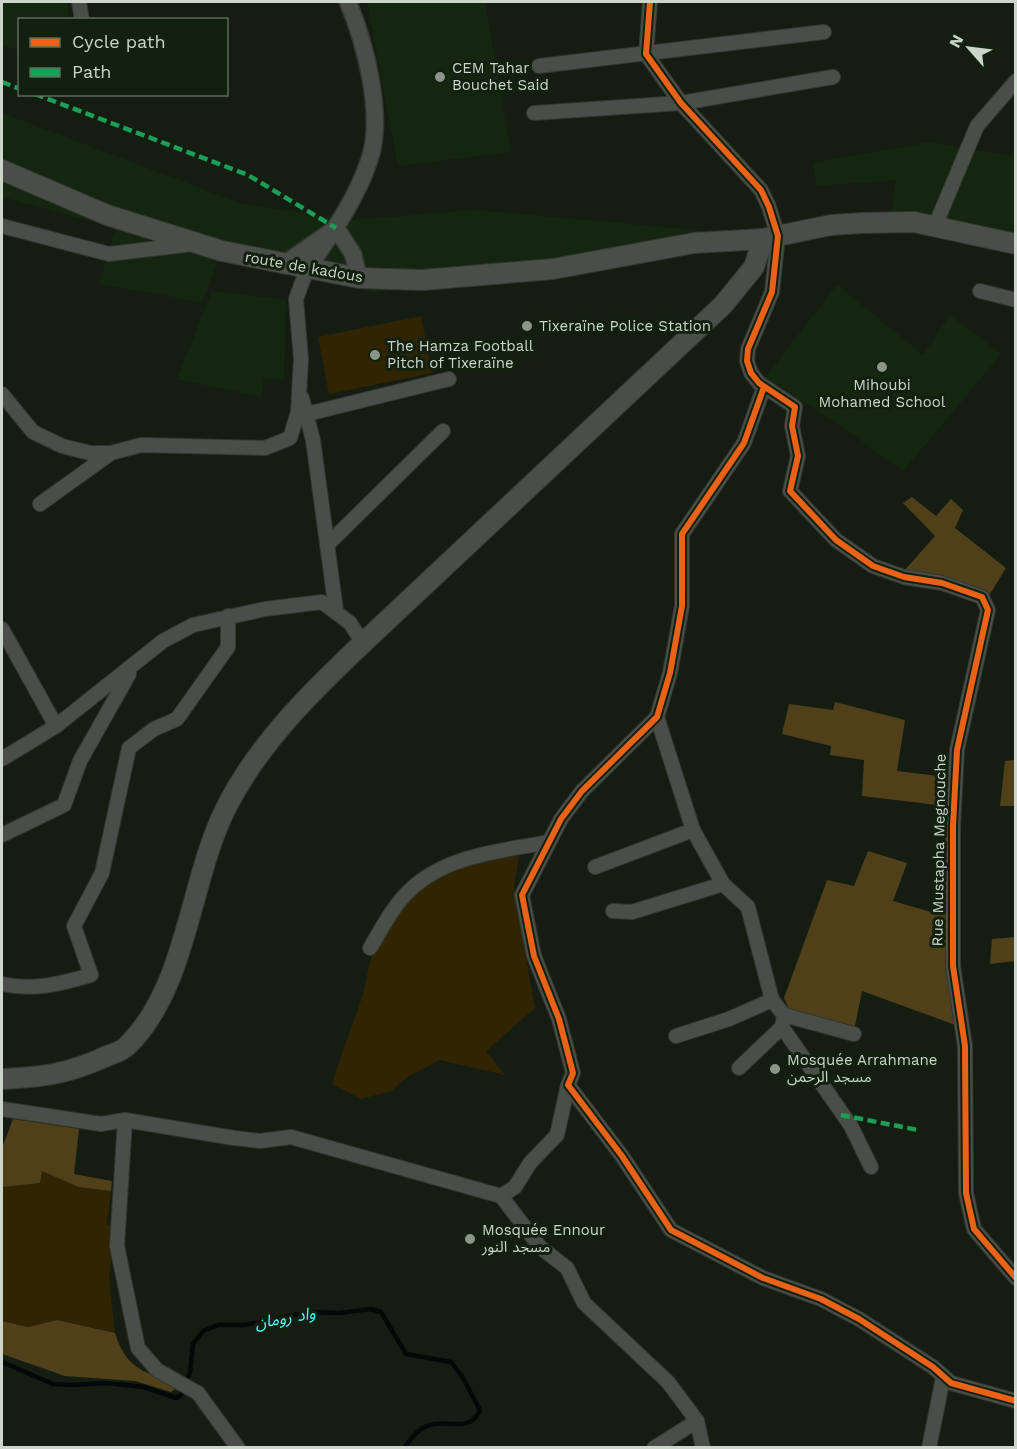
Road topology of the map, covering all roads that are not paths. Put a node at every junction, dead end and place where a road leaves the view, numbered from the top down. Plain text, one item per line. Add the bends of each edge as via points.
1 (79, 2) edge
2 (348, 2) edge
3 (650, 2) edge
4 (82, 18) edge
5 (824, 32) dead end
6 (646, 54) junction
7 (539, 66) dead end
8 (832, 77) dead end
9 (1016, 81) edge
10 (681, 103) junction
11 (534, 113) dead end
12 (2, 170) edge
13 (21, 178) junction
14 (2, 184) edge
15 (2, 226) edge
16 (935, 226) junction
17 (336, 228) junction
18 (770, 238) junction
19 (198, 243) junction
20 (1016, 244) edge
21 (283, 265) junction
22 (306, 269) junction
23 (359, 278) junction
24 (980, 291) dead end
25 (1016, 300) edge
26 (449, 379) dead end
27 (764, 387) junction
28 (299, 390) junction
29 (2, 394) edge
30 (307, 414) junction
31 (443, 431) dead end
32 (111, 453) junction
33 (40, 504) dead end
34 (327, 545) junction
35 (336, 610) junction
36 (228, 616) junction
37 (2, 629) edge
38 (363, 643) junction
39 (135, 664) junction
40 (657, 717) junction
41 (56, 726) junction
42 (2, 759) edge
43 (693, 830) junction
44 (2, 835) edge
45 (549, 842) junction
46 (595, 867) dead end
47 (723, 884) junction
48 (613, 911) dead end
49 (370, 948) dead end
50 (2, 984) edge
51 (772, 1000) junction
52 (783, 1021) junction
53 (854, 1034) dead end
54 (676, 1036) dead end
55 (739, 1068) dead end
56 (2, 1079) edge
57 (568, 1085) junction
58 (2, 1109) edge
59 (125, 1120) junction
60 (871, 1167) dead end
61 (501, 1196) junction
62 (1016, 1278) edge
63 (943, 1378) junction
64 (1016, 1401) edge
65 (697, 1421) junction
66 (238, 1448) edge
67 (654, 1448) edge
68 (703, 1448) edge
69 (929, 1448) edge

1 - 4 street
2 - 17 street via 359,28 374,119 370,157
3 - 6 street
5 - 6 street
6 - 7 street
6 - 10 street
8 - 10 street
9 - 16 street via 977,126
10 - 11 street
10 - 18 street via 761,190
12 - 13 main road, route de kadous
13 - 14 street
13 - 19 main road, route de kadous via 107,215
15 - 19 street via 109,254
16 - 18 main road, route de kadous via 914,222 831,225
16 - 20 main road, route de kadous
17 - 21 street
17 - 22 street
17 - 23 street via 353,254
18 - 23 main road, route de kadous via 694,243 553,269 422,280
18 - 27 street, Rue Mustapha Megnouche via 772,292 748,349 747,361 751,373
18 - 38 main road via 754,267 723,305
19 - 21 main road, route de kadous
21 - 22 main road, route de kadous
22 - 23 main road, route de kadous
22 - 28 street via 296,300 301,359
24 - 25 street
26 - 30 street
27 - 40 street via 744,443 682,534 682,606 670,673
27 - 62 street, Rue Mustapha Megnouche via 795,407 792,426 798,456 790,491 836,540 873,566 982,597 988,610 957,750 952,966 965,1046 966,1192 974,1229
28 - 30 street
28 - 32 street via 298,412 290,438 265,448 141,445
29 - 32 street via 33,432 62,446
30 - 34 street
31 - 34 street
32 - 33 street
34 - 35 street
35 - 36 street via 322,602 297,603
35 - 38 street
36 - 39 street via 193,625 163,641
36 - 50 street via 228,647 177,719 154,729 129,748 102,873 74,926 91,975 58,985 23,989
37 - 41 street
38 - 56 main road via 309,695 244,775 205,857 175,965 154,1009 126,1048 81,1068 48,1077
39 - 41 street
39 - 44 street via 80,761 64,805
40 - 43 street
40 - 45 street via 582,791
41 - 42 street
43 - 46 street
43 - 47 street
45 - 49 street via 474,855 436,872 410,890 392,910
45 - 57 street via 522,895 534,956 559,1018 573,1073
47 - 48 street via 632,912
47 - 51 street via 748,907
51 - 52 street
51 - 54 street
52 - 53 street
52 - 55 street
52 - 60 street via 851,1126
57 - 61 street via 557,1135 530,1163 515,1187
57 - 63 street via 671,1230 763,1278 821,1299 859,1319
58 - 59 street via 100,1124
59 - 61 street via 234,1138 291,1137
59 - 66 street via 117,1246 138,1348 156,1370 198,1393
61 - 65 street via 540,1247 567,1268 584,1303 668,1382
63 - 64 street
63 - 69 street
65 - 67 street
65 - 68 street

